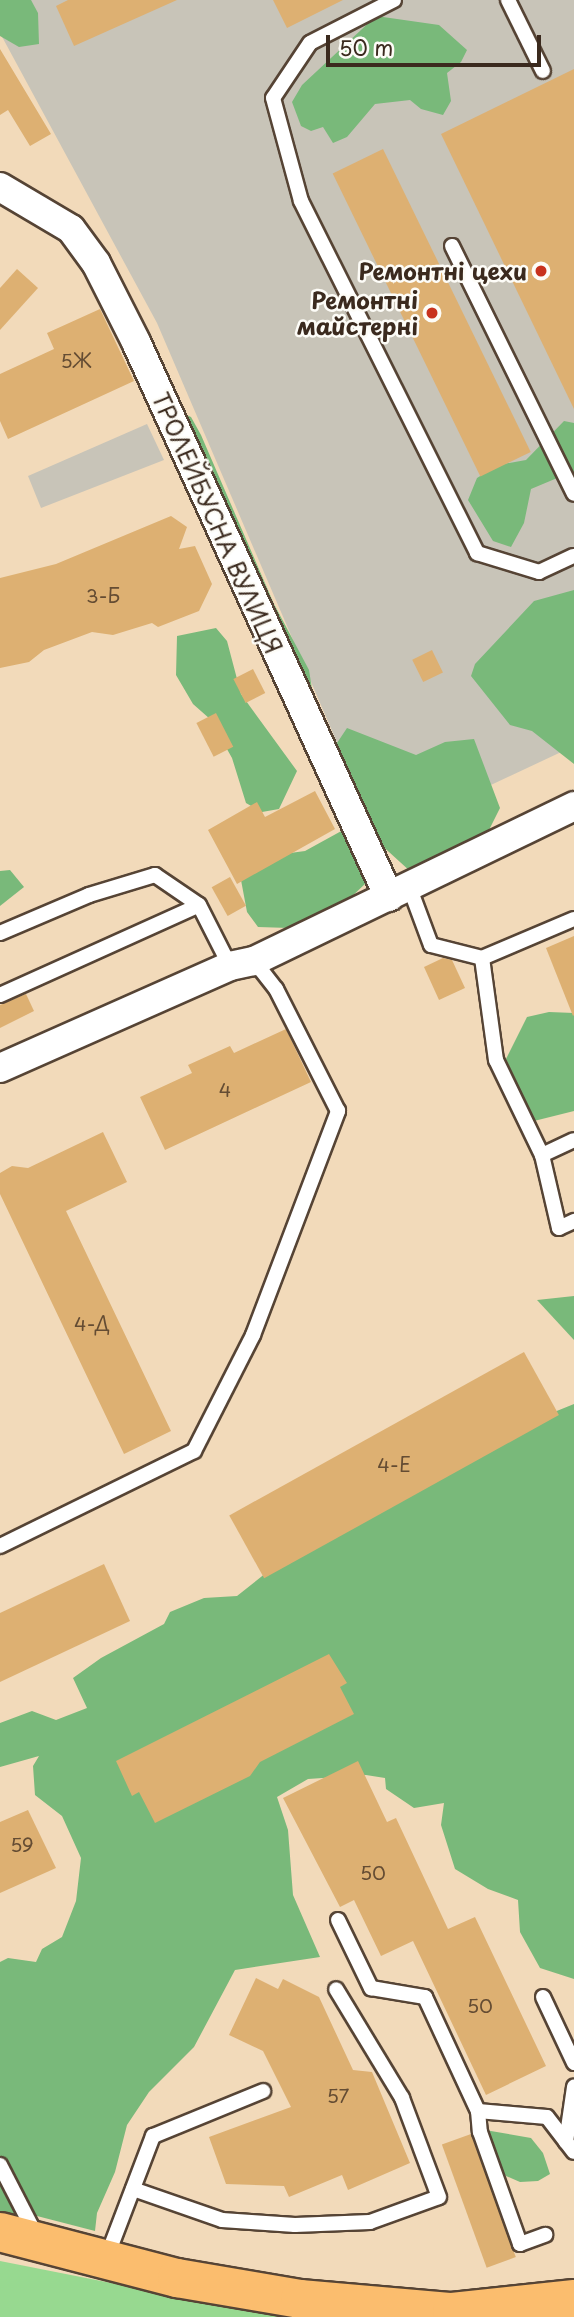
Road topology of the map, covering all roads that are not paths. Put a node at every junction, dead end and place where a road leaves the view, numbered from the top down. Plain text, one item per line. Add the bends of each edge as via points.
1 (394, 0) edge
2 (508, 0) edge
3 (543, 71) dead end
4 (0, 187) edge
5 (452, 246) dead end
6 (574, 494) edge
7 (574, 555) edge
8 (574, 806) edge
9 (399, 892) junction
10 (200, 905) junction
11 (574, 919) edge
12 (0, 933) edge
13 (482, 958) junction
14 (242, 963) junction
15 (0, 995) edge
16 (0, 1068) edge
17 (574, 1140) edge
18 (542, 1155) junction
19 (574, 1221) edge
20 (0, 1546) edge
21 (338, 1920) dead end
22 (336, 1989) dead end
23 (543, 1997) dead end
24 (574, 2063) edge
25 (574, 2087) edge
26 (263, 2091) dead end
27 (478, 2111) junction
28 (570, 2147) edge
29 (0, 2165) edge
30 (133, 2189) junction
31 (0, 2232) edge
32 (545, 2235) dead end
33 (40, 2243) junction
34 (106, 2260) junction
35 (574, 2299) edge

1 - 7 lane via 310,43 273,99 300,201 477,553 538,572
2 - 3 lane
4 - 9 street, ТРОЛЕЙБУСНА ВУЛИЦЯ via 71,229 96,263
5 - 6 lane
8 - 9 street
9 - 13 lane via 431,944
9 - 14 street
10 - 12 lane via 155,875 89,895
10 - 14 lane
10 - 15 lane
11 - 13 lane
13 - 18 lane via 496,1060
14 - 16 street
14 - 20 lane via 276,989 338,1111 253,1335 194,1451
17 - 18 lane
18 - 19 lane via 559,1228
21 - 27 lane via 371,1988 425,1997
22 - 30 lane via 402,2098 439,2197 370,2222 295,2225 222,2220
23 - 24 lane
25 - 28 lane
26 - 30 lane via 153,2136
27 - 28 lane via 547,2117
27 - 32 lane via 480,2132 520,2244
29 - 33 lane
30 - 34 lane
31 - 33 highway
33 - 34 highway
34 - 35 highway via 177,2278 300,2299 438,2311

